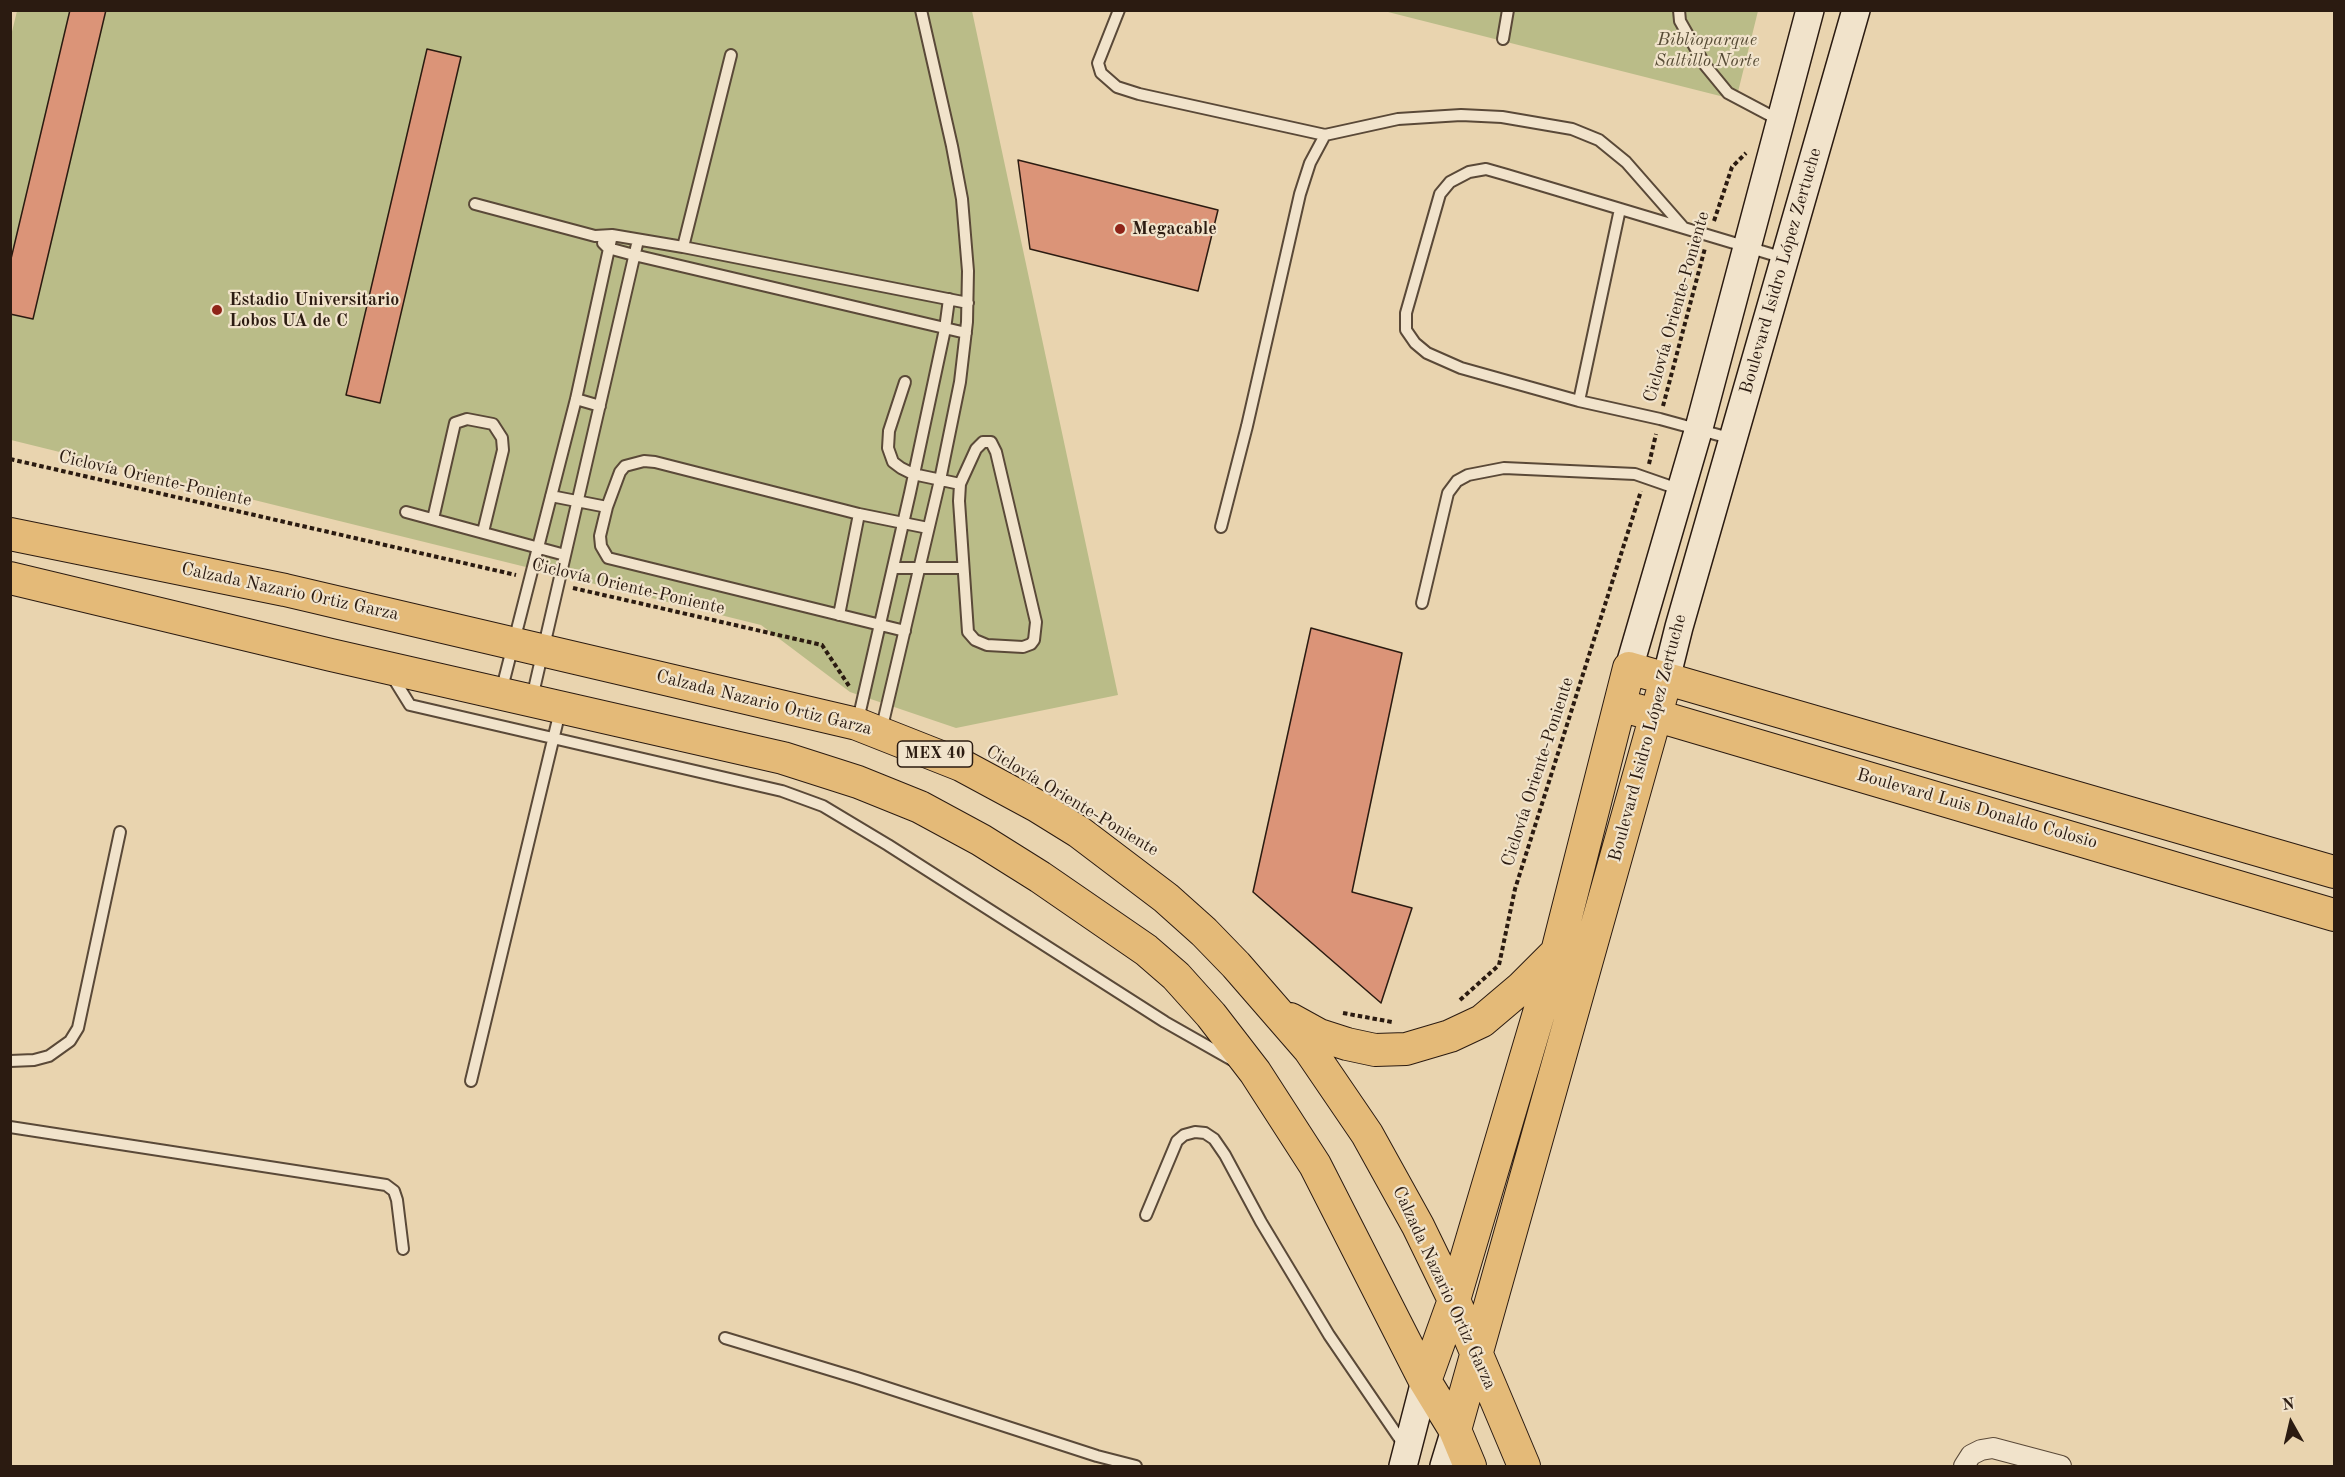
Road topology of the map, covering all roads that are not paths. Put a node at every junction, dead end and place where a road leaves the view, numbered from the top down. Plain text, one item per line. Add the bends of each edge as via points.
1 (921, 10) edge
2 (1119, 10) edge
3 (1508, 10) edge
4 (1679, 10) edge
5 (1810, 10) edge
6 (1856, 10) edge
7 (1503, 39) dead end
8 (731, 55) dead end
9 (1779, 120) junction
10 (1325, 135) junction
11 (475, 204) dead end
12 (1620, 209) junction
13 (1684, 229) junction
14 (612, 235) junction
15 (595, 236) junction
16 (638, 240) junction
17 (1746, 247) junction
18 (608, 248) junction
19 (683, 248) junction
20 (634, 255) junction
21 (1784, 258) junction
22 (949, 299) junction
23 (968, 303) junction
24 (945, 329) junction
25 (966, 333) junction
26 (905, 382) dead end
27 (576, 399) junction
28 (1579, 401) junction
29 (600, 406) junction
30 (1699, 428) junction
31 (1734, 439) junction
32 (914, 474) junction
33 (940, 480) junction
34 (960, 484) junction
35 (1681, 490) junction
36 (552, 496) junction
37 (578, 502) junction
38 (607, 507) junction
39 (406, 512) dead end
40 (859, 514) junction
41 (433, 519) junction
42 (903, 523) junction
43 (1221, 527) dead end
44 (928, 528) junction
45 (483, 532) junction
46 (10, 534) edge
47 (538, 547) junction
48 (565, 555) junction
49 (893, 568) junction
50 (919, 568) junction
51 (963, 568) junction
52 (10, 578) edge
53 (1422, 603) dead end
54 (839, 615) junction
55 (879, 625) junction
56 (905, 631) junction
57 (528, 645) junction
58 (387, 668) junction
59 (1629, 668) junction
60 (1666, 679) junction
61 (500, 693) junction
62 (1619, 703) junction
63 (546, 704) junction
64 (1655, 716) junction
65 (867, 720) junction
66 (554, 738) junction
67 (120, 832) dead end
68 (2334, 872) edge
69 (2331, 905) edge
70 (1557, 952) junction
71 (1278, 1013) junction
72 (10, 1061) edge
73 (1255, 1072) junction
74 (471, 1081) dead end
75 (10, 1127) edge
76 (1146, 1215) dead end
77 (403, 1249) dead end
78 (1454, 1300) junction
79 (725, 1338) dead end
80 (1477, 1354) junction
81 (1425, 1381) junction
82 (1455, 1430) junction
83 (1406, 1459) edge
84 (1136, 1467) edge
85 (1444, 1467) edge
86 (1470, 1467) edge
87 (1524, 1467) edge
88 (1964, 1467) edge
89 (2061, 1467) edge

1 - 23 lane via 962,199
2 - 10 lane via 1098,63 1101,73 1117,87
3 - 7 lane
4 - 9 lane via 1680,21 1705,65 1728,93
5 - 9 main road, Boulevard Isidro López Zertuche
6 - 21 main road, Boulevard Isidro López Zertuche
8 - 19 lane
9 - 17 main road, Boulevard Isidro López Zertuche
10 - 13 lane via 1398,119 1461,115 1512,118 1572,129 1599,140 1626,162
10 - 43 lane via 1300,194
11 - 15 lane
12 - 13 lane
12 - 28 lane
12 - 28 lane via 1486,170 1469,172 1450,182 1440,194 1406,313 1406,330 1427,353 1461,368
13 - 17 lane
14 - 15 lane
14 - 16 lane
14 - 18 lane
15 - 18 lane
16 - 19 lane
16 - 20 lane
17 - 21 lane
17 - 30 main road, Boulevard Isidro López Zertuche
18 - 20 lane
18 - 27 lane
19 - 22 lane
20 - 24 lane
20 - 29 lane
21 - 31 main road, Boulevard Isidro López Zertuche
22 - 23 lane
22 - 24 lane
23 - 25 lane
24 - 25 lane
24 - 32 lane
25 - 33 lane
26 - 32 lane via 889,432 888,448 893,462
27 - 29 lane
27 - 36 lane
28 - 30 lane
29 - 37 lane
30 - 31 lane
30 - 35 main road, Boulevard Isidro López Zertuche
31 - 60 main road, Boulevard Isidro López Zertuche
32 - 33 lane
32 - 42 lane
33 - 34 lane
33 - 44 lane
34 - 51 lane
34 - 51 lane via 976,449 983,442 992,442 1036,622 1030,644 987,645 971,636 966,623
35 - 53 lane via 1635,474 1504,468 1468,475 1448,493
35 - 59 main road, Boulevard Isidro López Zertuche
36 - 37 lane
36 - 47 lane
37 - 38 lane
37 - 48 lane
38 - 40 lane via 625,466 644,461
38 - 54 lane via 600,541 608,558
39 - 41 lane
40 - 42 lane
40 - 54 lane
41 - 45 lane
41 - 45 lane via 455,423 467,419 493,424 502,438 503,450
42 - 44 lane
42 - 49 lane
44 - 50 lane
45 - 47 lane
46 - 57 main road, Calzada Nazario Ortiz Garza / MEX 40
47 - 48 lane
47 - 57 lane via 529,578
48 - 57 lane via 558,585
49 - 50 lane
49 - 55 lane
50 - 51 lane
50 - 56 lane
52 - 58 main road
54 - 55 lane
55 - 56 lane
55 - 65 lane
56 - 65 lane
57 - 61 lane
57 - 63 lane
57 - 65 main road, Calzada Nazario Ortiz Garza / MEX 40
58 - 61 main road
58 - 66 lane via 410,705
59 - 60 main road
59 - 62 main road, Boulevard Isidro López Zertuche
60 - 64 main road, Boulevard Isidro López Zertuche
60 - 68 main road
61 - 63 main road
62 - 64 main road, Boulevard Luis Donaldo Colosio
62 - 70 main road, Boulevard Isidro López Zertuche
63 - 66 lane
63 - 73 main road via 783,758 858,782 957,826 1146,950 1176,976
64 - 69 main road, Boulevard Luis Donaldo Colosio
64 - 80 main road, Boulevard Isidro López Zertuche
65 - 71 main road, Calzada Nazario Ortiz Garza / MEX 40 via 1000,785 1079,832 1141,877 1204,932
66 - 73 lane via 782,791 823,806 1165,1022
66 - 74 lane
67 - 72 lane via 78,1028 70,1041 49,1056
70 - 71 main road via 1482,1021 1450,1036 1406,1049 1375,1050 1347,1044 1318,1035
70 - 78 main road, Boulevard Isidro López Zertuche
71 - 78 main road, Calzada Nazario Ortiz Garza / MEX 40 via 1309,1049 1367,1134
73 - 81 main road via 1315,1165
75 - 77 lane via 386,1185 397,1200
76 - 83 lane via 1177,1141 1194,1132 1214,1139
78 - 80 main road, Calzada Nazario Ortiz Garza / MEX 40
78 - 81 main road, Boulevard Isidro López Zertuche
79 - 84 lane
80 - 82 main road, Boulevard Isidro López Zertuche
80 - 87 main road, Calzada Nazario Ortiz Garza / MEX 40
81 - 82 main road
81 - 83 main road, Boulevard Isidro López Zertuche
82 - 85 main road, Boulevard Isidro López Zertuche
82 - 86 main road
88 - 89 street via 1971,1455 1993,1448

